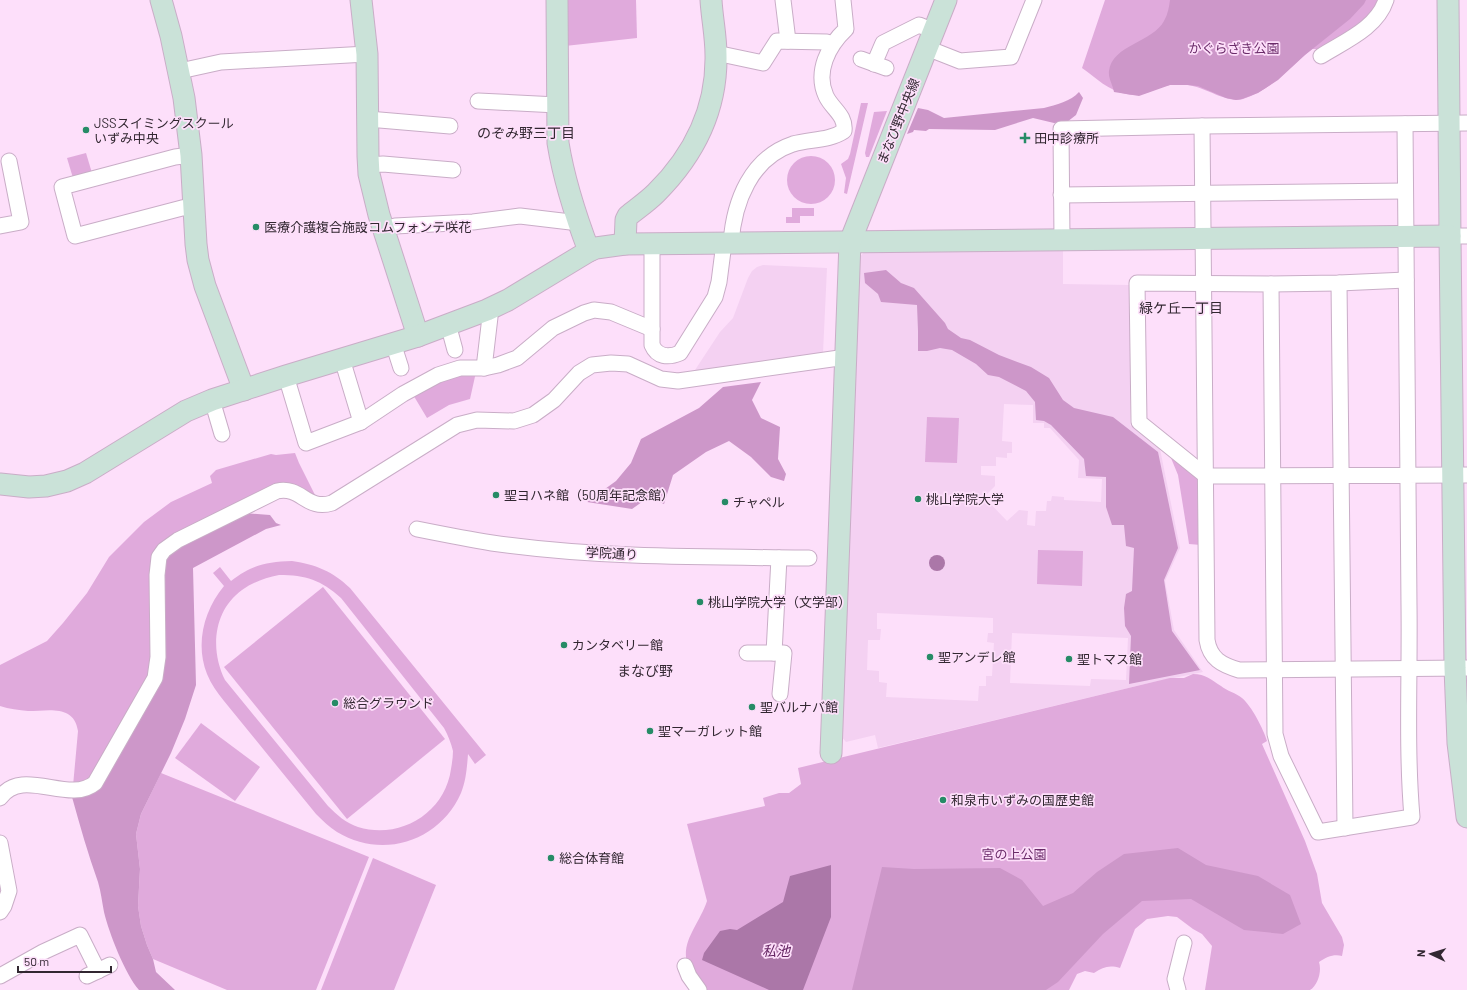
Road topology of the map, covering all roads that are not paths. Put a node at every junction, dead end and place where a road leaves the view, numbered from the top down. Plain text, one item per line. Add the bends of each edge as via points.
1 (161, 0) edge
2 (361, 0) edge
3 (556, 0) edge
4 (711, 0) edge
5 (783, 0) edge
6 (843, 0) edge
7 (946, 0) edge
8 (1034, 0) edge
9 (1386, 0) edge
10 (1448, 0) edge
11 (930, 40) junction
12 (788, 41) junction
13 (831, 45) junction
14 (716, 53) junction
15 (367, 54) junction
16 (1322, 56) dead end
17 (873, 64) dead end
18 (180, 71) junction
19 (478, 102) dead end
20 (557, 105) junction
21 (368, 119) junction
22 (1458, 123) edge
23 (1405, 124) junction
24 (450, 126) dead end
25 (1202, 126) junction
26 (191, 155) junction
27 (369, 165) junction
28 (453, 170) dead end
29 (7, 171) edge
30 (1405, 191) junction
31 (1204, 192) junction
32 (1061, 194) junction
33 (195, 206) junction
34 (579, 223) junction
35 (0, 226) edge
36 (384, 230) junction
37 (1406, 236) junction
38 (1458, 236) edge
39 (1204, 237) junction
40 (1062, 240) junction
41 (850, 242) junction
42 (728, 243) junction
43 (625, 244) junction
44 (652, 244) junction
45 (589, 251) junction
46 (1406, 280) junction
47 (1204, 283) junction
48 (1339, 283) junction
49 (1271, 284) junction
50 (487, 310) junction
51 (448, 324) junction
52 (652, 329) junction
53 (418, 336) junction
54 (393, 343) junction
55 (455, 350) dead end
56 (846, 357) junction
57 (342, 358) junction
58 (401, 368) dead end
59 (484, 368) junction
60 (286, 376) junction
61 (244, 390) junction
62 (212, 400) junction
63 (361, 422) junction
64 (222, 434) dead end
65 (1341, 475) junction
66 (1407, 475) junction
67 (1460, 475) edge
68 (1206, 476) junction
69 (1273, 476) junction
70 (0, 484) edge
71 (417, 529) dead end
72 (779, 558) junction
73 (809, 558) dead end
74 (747, 653) dead end
75 (774, 653) junction
76 (1461, 668) edge
77 (1343, 669) junction
78 (1410, 669) junction
79 (1275, 671) junction
80 (780, 694) dead end
81 (831, 753) dead end
82 (0, 798) edge
83 (1467, 817) edge
84 (1345, 828) junction
85 (0, 843) edge
86 (3, 872) edge
87 (0, 912) edge
88 (1184, 943) dead end
89 (685, 966) dead end
90 (99, 971) dead end
91 (0, 976) edge
92 (699, 990) edge
93 (1178, 990) edge

1 - 18 street
2 - 15 street
3 - 20 street
4 - 14 street
5 - 12 street
6 - 13 street via 846,29
7 - 11 street, まなび野中央線
8 - 11 street via 1011,57 960,61
9 - 16 street via 1379,15 1372,22 1358,34
10 - 22 street
11 - 17 street via 919,25 882,43
11 - 41 street, まなび野中央線
12 - 13 street via 827,42
12 - 14 street via 777,41 763,63
13 - 42 street via 823,68 824,88 826,97 841,115 845,125 844,131 829,137 794,144 764,162 749,178 737,205
14 - 43 street via 712,98 702,129 679,168 626,220
15 - 18 street via 221,62
15 - 21 street
18 - 26 street
19 - 20 street via 504,96
20 - 34 street via 561,160
21 - 24 street via 427,118
21 - 27 street
22 - 23 street
22 - 38 street
23 - 25 street
23 - 30 street
25 - 31 street
25 - 32 street via 1061,129
26 - 33 street
26 - 33 street via 62,187 75,236
27 - 28 street
27 - 36 street via 374,198
29 - 35 street via 21,222
30 - 31 street
30 - 37 street
31 - 32 street
31 - 39 street
32 - 40 street
33 - 61 street via 196,244 205,286
34 - 36 street via 520,216 473,222 395,226
34 - 45 street
36 - 53 street
37 - 38 street
37 - 39 street
37 - 46 street
38 - 67 street
39 - 40 street
39 - 47 street
40 - 41 street
41 - 42 street
41 - 56 street, まなび野中央線
42 - 44 street
42 - 52 street via 715,297 680,352 667,356 654,351
43 - 44 street
43 - 45 street
44 - 52 street
45 - 50 street
46 - 48 street
46 - 66 street
47 - 49 street
47 - 68 street
47 - 68 street via 1138,283 1138,422
48 - 49 street
48 - 65 street
49 - 69 street
50 - 51 street
50 - 59 street via 490,317
51 - 53 street
51 - 55 street
52 - 59 street via 611,312 594,310 553,328 517,358
53 - 54 street
54 - 57 street
54 - 58 street
56 - 81 street, まなび野中央線
56 - 82 street via 678,380 661,379 628,364 592,365 579,373 554,400 533,415 514,421 477,420 457,424 332,503 323,506 313,504 289,490 277,491 189,534 170,545 159,557 157,671 151,686 95,783 91,787 78,790 21,785 12,787
57 - 60 street
57 - 63 street
59 - 63 street via 460,368 438,375 403,394
60 - 61 street
60 - 63 street via 306,443
61 - 62 street
62 - 64 street
62 - 70 street via 186,411 86,473 67,481 29,487
65 - 66 street
65 - 69 street
65 - 77 street
66 - 67 street
66 - 78 street
67 - 76 street
68 - 69 street
68 - 79 street via 1208,649 1215,658 1229,667 1239,670
69 - 79 street
71 - 72 street, 学院通り via 492,543 557,550 633,555
72 - 73 street, 学院通り
72 - 75 street
74 - 75 street
75 - 80 street via 784,653
76 - 78 street
76 - 83 street via 1458,743
77 - 78 street
77 - 79 street
77 - 84 street
78 - 84 street via 1409,786 1412,817
79 - 84 street via 1275,734 1281,756 1318,832
85 - 86 street
86 - 87 street via 9,892
88 - 93 street via 1175,979
89 - 92 street
90 - 91 street via 80,935 41,947

